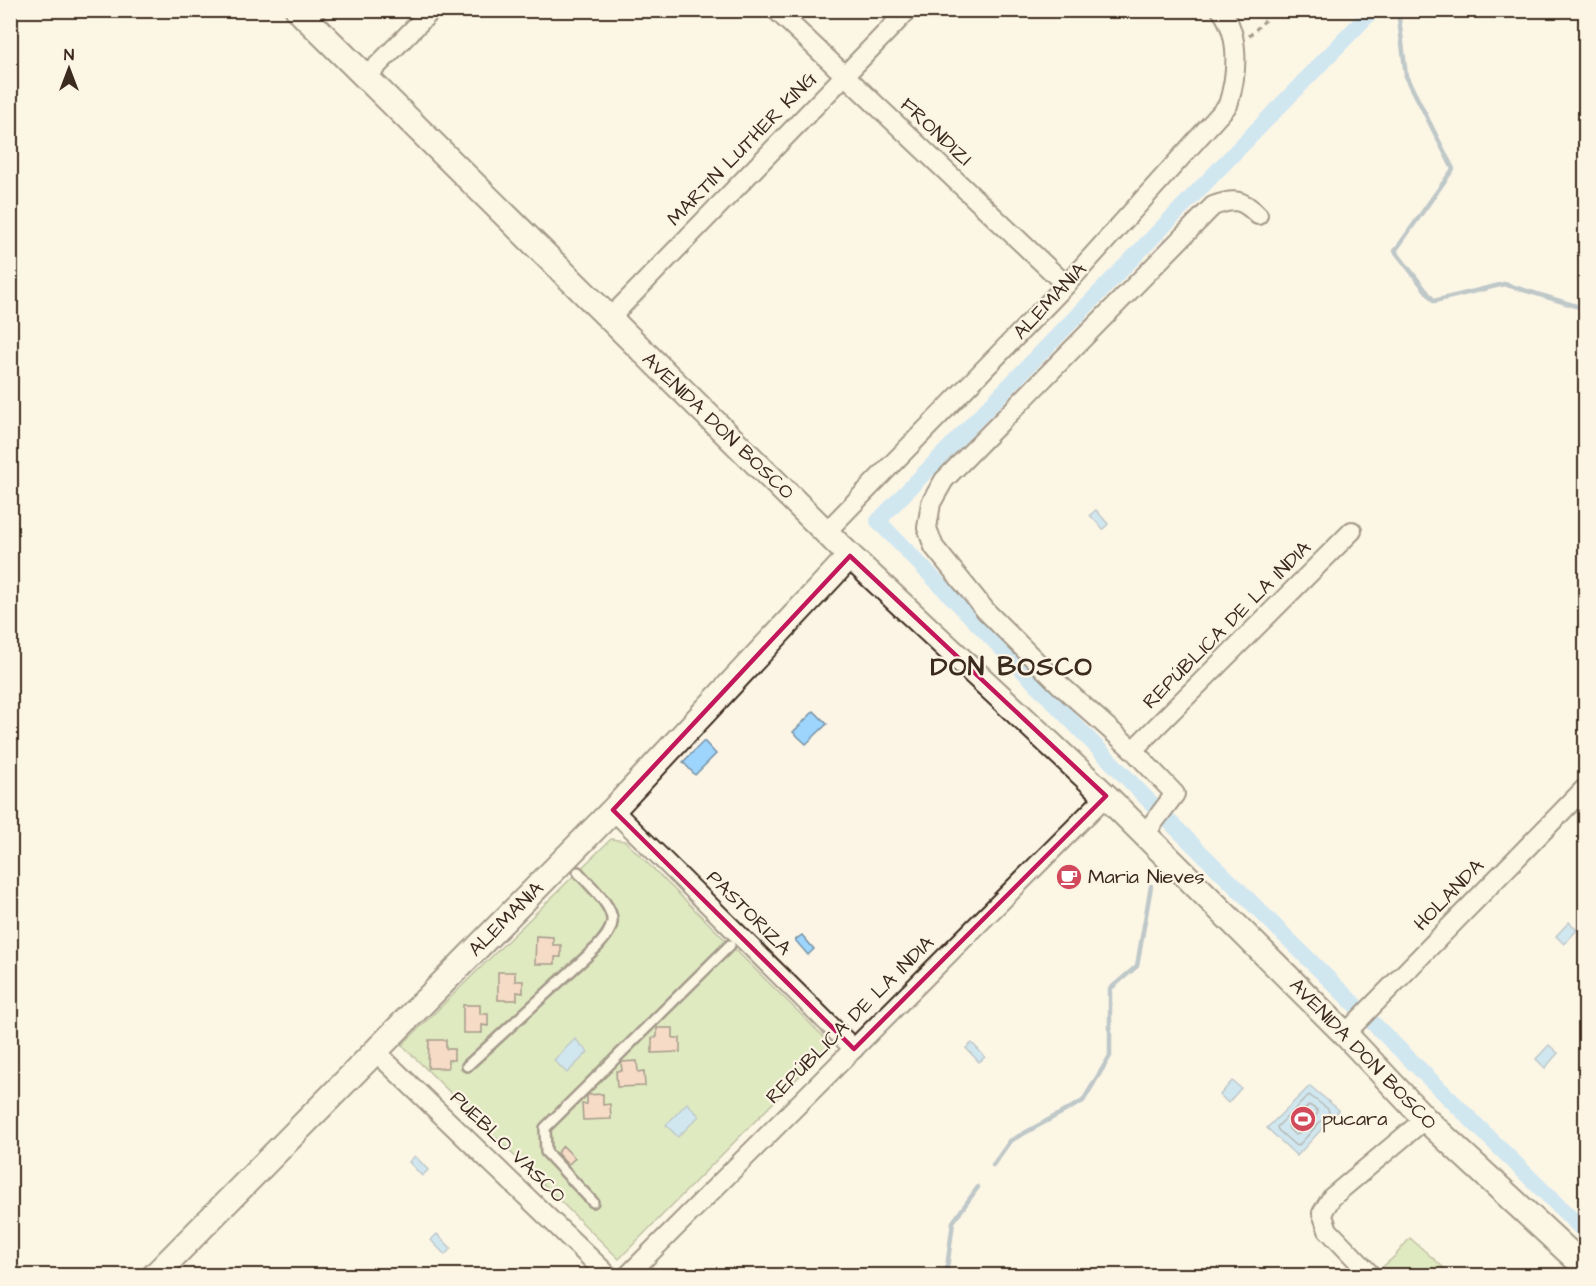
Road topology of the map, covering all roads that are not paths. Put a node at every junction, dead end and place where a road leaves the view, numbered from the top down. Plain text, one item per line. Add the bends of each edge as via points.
1 (298, 10) edge
2 (432, 10) edge
3 (776, 10) edge
4 (908, 10) edge
5 (1221, 10) edge
6 (844, 76) junction
7 (365, 78) junction
8 (1258, 215) dead end
9 (1066, 285) junction
10 (609, 319) junction
11 (1352, 531) dead end
12 (826, 532) junction
13 (850, 556) junction
14 (1133, 750) junction
15 (1585, 789) edge
16 (1106, 796) junction
17 (613, 810) junction
18 (1144, 835) junction
19 (578, 872) dead end
20 (730, 945) dead end
21 (1345, 1034) junction
22 (854, 1049) junction
23 (375, 1051) junction
24 (467, 1066) dead end
25 (1425, 1119) junction
26 (593, 1202) dead end
27 (1585, 1265) edge
28 (154, 1275) edge
29 (609, 1275) edge
30 (627, 1275) edge
31 (1372, 1275) edge

1 - 7 main road, AVENIDA DON BOSCO
2 - 7 street
3 - 6 street, FRONDIZI
4 - 6 street, MARTIN LUTHER KING
5 - 9 street, ALEMANIA via 1231,29 1234,50 1234,88 1228,105
6 - 9 street, FRONDIZI
6 - 10 street, MARTIN LUTHER KING
7 - 10 main road, AVENIDA DON BOSCO
8 - 14 street via 1246,203 1228,200 1213,206 944,480 931,502 927,528 934,547 986,611
9 - 12 street, ALEMANIA
10 - 12 main road, AVENIDA DON BOSCO
11 - 14 street, REPÚBLICA DE LA INDIA
12 - 13 main road, AVENIDA DON BOSCO
13 - 16 main road, AVENIDA DON BOSCO
13 - 17 main road, ALEMANIA
14 - 18 street via 1175,794
15 - 21 street, HOLANDA
16 - 18 main road, AVENIDA DON BOSCO
16 - 22 street, REPÚBLICA DE LA INDIA
17 - 22 street, PASTORIZA
17 - 23 main road, ALEMANIA
18 - 21 main road, AVENIDA DON BOSCO
19 - 24 lane via 609,907 612,922 607,935
20 - 26 lane via 545,1128 546,1152
21 - 25 main road, AVENIDA DON BOSCO
22 - 30 street, REPÚBLICA DE LA INDIA
23 - 28 main road, ALEMANIA
23 - 29 street, PUEBLO VASCO
25 - 27 main road, AVENIDA DON BOSCO
25 - 31 street via 1332,1197 1322,1213 1328,1230

